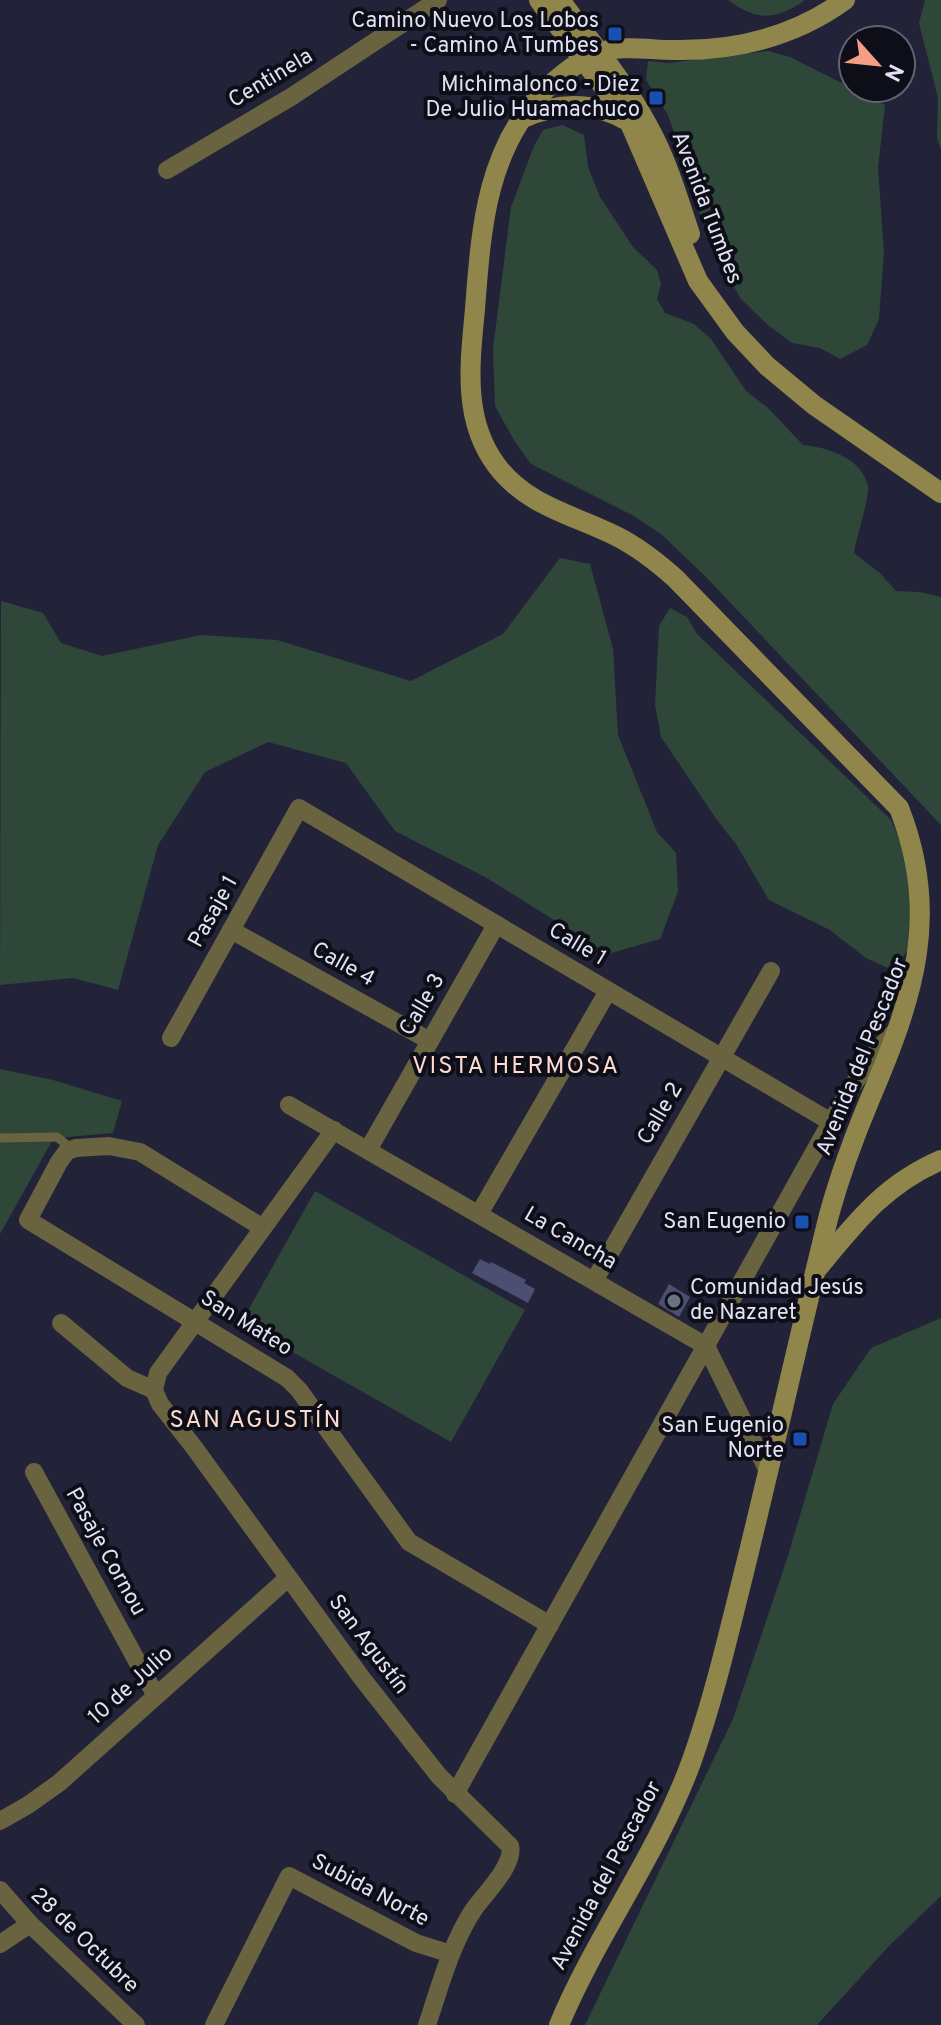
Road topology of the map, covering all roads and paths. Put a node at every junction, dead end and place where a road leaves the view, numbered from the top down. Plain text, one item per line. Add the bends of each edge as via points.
1 (438, 0) edge
2 (539, 0) edge
3 (560, 0) edge
4 (845, 0) edge
5 (592, 56) junction
6 (521, 119) junction
7 (629, 121) junction
8 (167, 170) dead end
9 (723, 316) junction
10 (941, 493) edge
11 (299, 808) joint
12 (496, 925) junction
13 (231, 930) junction
14 (771, 971) dead end
15 (608, 991) junction
16 (905, 1024) junction
17 (171, 1038) dead end
18 (430, 1041) junction
19 (721, 1058) junction
20 (289, 1105) dead end
21 (831, 1122) junction
22 (334, 1130) junction
23 (0, 1138) edge
24 (72, 1149) junction
25 (368, 1150) junction
26 (941, 1160) edge
27 (479, 1214) junction
28 (263, 1228) junction
29 (815, 1271) junction
30 (594, 1281) junction
31 (195, 1321) junction
32 (61, 1323) dead end
33 (706, 1346) junction
34 (154, 1390) junction
35 (768, 1471) junction
36 (34, 1472) dead end
37 (288, 1578) junction
38 (550, 1625) junction
39 (156, 1696) junction
40 (455, 1794) junction
41 (0, 1821) edge
42 (0, 1890) edge
43 (30, 1924) junction
44 (0, 1944) edge
45 (451, 1954) junction
46 (136, 2025) edge
47 (214, 2025) edge
48 (427, 2025) edge
49 (559, 2025) edge

1 - 8 street, Centinela via 291,97
2 - 5 main road, Avenida Tumbes
3 - 5 main road, Avenida Tumbes
4 - 5 main road via 803,26 762,41
5 - 6 main road, Avenida del Pescador via 550,86
5 - 7 main road, Avenida Tumbes
5 - 9 main road, Avenida Tumbes via 638,109 658,145
6 - 7 main road via 580,105
6 - 16 main road, Avenida del Pescador via 497,167 482,229 470,381 481,437 498,467 522,492 616,536 663,567 905,816 929,859 937,911 931,953
7 - 9 main road, Avenida Tumbes via 692,268
9 - 10 main road, Avenida Tumbes via 784,381
11 - 12 street, Calle 1
11 - 13 street, Pasaje 1
12 - 15 street, Calle 1
12 - 18 street, Calle 3
13 - 17 street, Pasaje 1
13 - 18 street, Calle 4
14 - 19 street, Calle 2
15 - 19 street, Calle 1
15 - 27 street
16 - 21 street via 869,1060
16 - 29 main road, Avenida del Pescador via 839,1181
18 - 25 street, Calle 3
19 - 21 street, Calle 1
19 - 30 street, Calle 2
20 - 22 street, La Cancha
21 - 33 street
22 - 25 street, La Cancha
22 - 28 street
23 - 24 lane via 57,1137
24 - 28 street via 109,1146 140,1152
24 - 31 street, San Mateo via 59,1162 28,1220
25 - 27 street, La Cancha
26 - 29 main road via 886,1191
27 - 30 street, La Cancha
28 - 31 street
29 - 35 main road, Avenida del Pescador
30 - 33 street, La Cancha
31 - 34 street via 158,1373
31 - 38 street, San Mateo via 294,1384 409,1542
32 - 34 street, San Agustín via 127,1378
33 - 35 street
33 - 38 street
34 - 37 street, San Agustín
35 - 49 main road, Avenida del Pescador via 717,1680 691,1762 661,1832
36 - 39 street, Pasaje Cornou
37 - 39 street, 10 de Julio
37 - 40 street, San Agustín
38 - 40 street
39 - 41 street, 10 de Julio via 59,1783
40 - 45 street, San Agustín via 507,1843 512,1855
42 - 43 street, 28 de Octubre
43 - 44 street
43 - 46 street, 28 de Octubre
45 - 47 street, Subida Norte via 416,1943 289,1876
45 - 48 street, San Agustín

